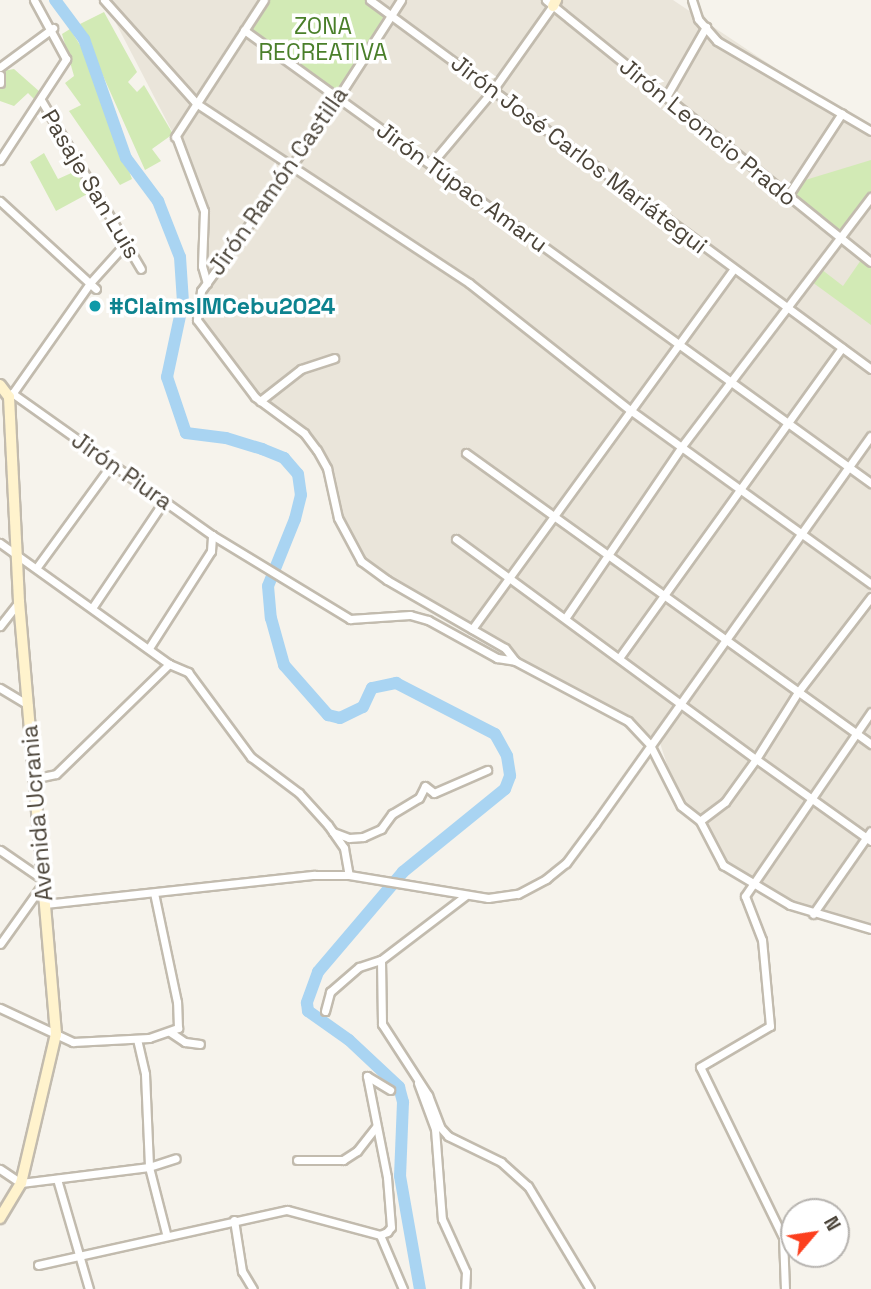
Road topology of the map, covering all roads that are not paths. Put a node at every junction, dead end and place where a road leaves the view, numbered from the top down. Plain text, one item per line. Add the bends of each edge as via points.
1 (34, 0) edge
2 (105, 0) edge
3 (264, 0) edge
4 (369, 0) edge
5 (401, 0) edge
6 (692, 0) edge
7 (552, 2) edge
8 (389, 15) junction
9 (706, 27) junction
10 (52, 28) junction
11 (244, 30) junction
12 (0, 67) edge
13 (0, 75) edge
14 (0, 83) edge
15 (493, 90) junction
16 (666, 97) junction
17 (338, 98) junction
18 (41, 100) junction
19 (196, 103) junction
20 (842, 113) junction
21 (871, 131) edge
22 (0, 160) edge
23 (293, 164) junction
24 (431, 164) junction
25 (787, 197) junction
26 (871, 197) edge
27 (0, 201) edge
28 (840, 240) junction
29 (126, 243) junction
30 (871, 262) edge
31 (141, 269) dead end
32 (734, 269) junction
33 (207, 283) junction
34 (93, 286) junction
35 (788, 309) junction
36 (679, 345) junction
37 (842, 348) junction
38 (334, 358) dead end
39 (871, 369) edge
40 (0, 385) edge
41 (732, 385) junction
42 (11, 395) junction
43 (260, 401) junction
44 (630, 410) junction
45 (5, 419) edge
46 (787, 423) junction
47 (871, 436) edge
48 (682, 446) junction
49 (466, 453) dead end
50 (112, 464) junction
51 (849, 468) junction
52 (871, 483) edge
53 (742, 489) junction
54 (164, 500) junction
55 (555, 515) junction
56 (804, 533) junction
57 (212, 535) junction
58 (456, 539) dead end
59 (0, 543) edge
60 (17, 553) junction
61 (611, 555) junction
62 (37, 567) junction
63 (508, 580) junction
64 (871, 583) edge
65 (664, 595) junction
66 (871, 597) edge
67 (19, 602) junction
68 (92, 608) junction
69 (566, 617) junction
70 (0, 626) edge
71 (472, 629) junction
72 (726, 639) junction
73 (149, 648) junction
74 (619, 658) junction
75 (515, 661) junction
76 (169, 664) junction
77 (0, 688) edge
78 (798, 692) junction
79 (680, 703) junction
80 (28, 705) junction
81 (871, 712) edge
82 (856, 733) junction
83 (871, 744) edge
84 (650, 745) junction
85 (756, 759) junction
86 (487, 770) dead end
87 (37, 778) junction
88 (809, 799) junction
89 (700, 821) junction
90 (332, 831) junction
91 (869, 837) edge
92 (0, 850) edge
93 (349, 875) junction
94 (45, 881) junction
95 (751, 883) junction
96 (154, 893) junction
97 (466, 895) junction
98 (45, 904) junction
99 (813, 914) junction
100 (871, 929) edge
101 (3, 933) edge
102 (0, 944) edge
103 (381, 960) junction
104 (0, 1008) edge
105 (325, 1011) dead end
106 (170, 1032) junction
107 (56, 1034) junction
108 (137, 1038) junction
109 (200, 1044) dead end
110 (419, 1079) junction
111 (390, 1090) dead end
112 (376, 1127) junction
113 (176, 1158) dead end
114 (296, 1160) dead end
115 (149, 1167) junction
116 (0, 1169) edge
117 (57, 1179) junction
118 (21, 1183) junction
119 (0, 1218) edge
120 (234, 1220) junction
121 (166, 1233) junction
122 (380, 1235) junction
123 (77, 1253) junction
124 (37, 1265) dead end
125 (89, 1289) edge
126 (253, 1289) edge
127 (403, 1289) edge
128 (465, 1289) edge
129 (590, 1289) edge
130 (785, 1289) edge

1 - 10 street
2 - 19 street
3 - 11 street
4 - 8 street, Jirón José Carlos Mariátegui
5 - 8 street, Jirón Ramón Castilla
6 - 9 street
7 - 15 street
7 - 16 street, Jirón Leoncio Prado
8 - 15 street, Jirón José Carlos Mariátegui
8 - 17 street, Jirón Ramón Castilla
9 - 16 street
9 - 20 street via 717,41
10 - 12 street
10 - 18 street via 66,59
11 - 17 street, Jirón Túpac Amaru
11 - 19 street
13 - 14 street
15 - 24 street
15 - 32 street, Jirón José Carlos Mariátegui
16 - 25 street, Jirón Leoncio Prado
17 - 23 street, Jirón Ramón Castilla
17 - 24 street, Jirón Túpac Amaru
18 - 22 street
18 - 29 street, Pasaje San Luis
19 - 23 street
19 - 33 street via 175,136 204,211 202,266
20 - 21 street
20 - 25 street
23 - 33 street, Jirón Ramón Castilla
23 - 44 street via 506,311
24 - 36 street, Jirón Túpac Amaru
25 - 28 street, Jirón Leoncio Prado
26 - 28 street
27 - 34 street
28 - 30 street, Jirón Leoncio Prado
28 - 35 street
29 - 31 street, Pasaje San Luis
29 - 34 street
32 - 35 street, Jirón José Carlos Mariátegui
32 - 36 street
33 - 43 street, Jirón Ramón Castilla via 201,291 197,320
34 - 42 street
35 - 37 street, Jirón José Carlos Mariátegui
35 - 41 street
36 - 41 street, Jirón Túpac Amaru
36 - 44 street
37 - 39 street, Jirón José Carlos Mariátegui
37 - 46 street
38 - 43 street via 301,369
40 - 42 main road, Jirón Piura
41 - 46 street, Jirón Túpac Amaru
41 - 48 street
42 - 45 main road, Avenida Ucrania
42 - 50 street, Jirón Piura
43 - 71 street via 304,433 317,450 327,468 338,518 361,561
44 - 48 street
44 - 55 street
45 - 60 main road, Avenida Ucrania
46 - 51 street, Jirón Túpac Amaru
46 - 53 street
47 - 51 street
48 - 53 street
48 - 61 street
49 - 55 street
50 - 54 street, Jirón Piura
50 - 62 street
51 - 52 street, Jirón Túpac Amaru
51 - 56 street
53 - 56 street
53 - 65 street
54 - 57 street, Jirón Piura
54 - 68 street
55 - 61 street
55 - 63 street
56 - 64 street
56 - 72 street
57 - 73 street via 211,551
57 - 75 street, Jirón Piura via 356,620 402,615 428,620 497,658
58 - 63 street
59 - 60 street
60 - 62 street
60 - 67 main road, Avenida Ucrania
61 - 65 street
61 - 69 street
62 - 68 street
63 - 69 street
63 - 71 street
65 - 72 street
65 - 74 street
66 - 78 street
67 - 70 street
67 - 80 main road, Avenida Ucrania
68 - 73 street
69 - 74 street
71 - 75 street via 505,648
72 - 78 street
72 - 79 street
73 - 76 street
74 - 79 street
75 - 84 street via 628,720
76 - 87 street via 56,774
76 - 90 street via 188,672 251,757 299,793
77 - 80 street
78 - 82 street
78 - 85 street
79 - 84 street
79 - 85 street
80 - 87 main road, Avenida Ucrania
81 - 82 street
82 - 83 street
82 - 88 street
84 - 89 street via 681,806
84 - 97 street via 566,863 518,894
85 - 88 street
85 - 89 street via 725,802
86 - 90 street via 434,793 425,786 419,798 392,814 381,829 363,837 349,838
87 - 94 main road, Avenida Ucrania via 33,778
88 - 91 street
88 - 95 street
89 - 95 street via 717,858
90 - 93 street via 344,848
91 - 99 street
92 - 94 street
93 - 96 street
93 - 97 street
94 - 98 main road, Avenida Ucrania
94 - 101 street
95 - 99 street
95 - 130 street via 745,896 762,940 770,1026 705,1060 700,1070 783,1237
96 - 98 street
96 - 106 street via 177,1002 178,1028
97 - 103 street
98 - 107 main road, Avenida Ucrania
99 - 100 street
101 - 102 street
103 - 105 street via 359,967 330,992
103 - 110 street via 382,1024
104 - 107 street
106 - 108 street
106 - 109 street via 184,1042
107 - 108 street via 74,1042
107 - 118 main road, Avenida Ucrania
108 - 115 street via 145,1073
110 - 128 street via 435,1129 442,1219 466,1272
110 - 129 street via 448,1136 501,1162 528,1186
111 - 112 street via 367,1076
112 - 114 street via 356,1152 343,1160
112 - 122 street via 391,1227
113 - 115 street
115 - 117 street
115 - 121 street
116 - 118 street
117 - 118 street
117 - 123 street
118 - 119 main road, Avenida Ucrania
120 - 121 street
120 - 122 street via 287,1210
120 - 126 street via 242,1271
121 - 123 street
122 - 127 street
123 - 124 street
123 - 125 street

